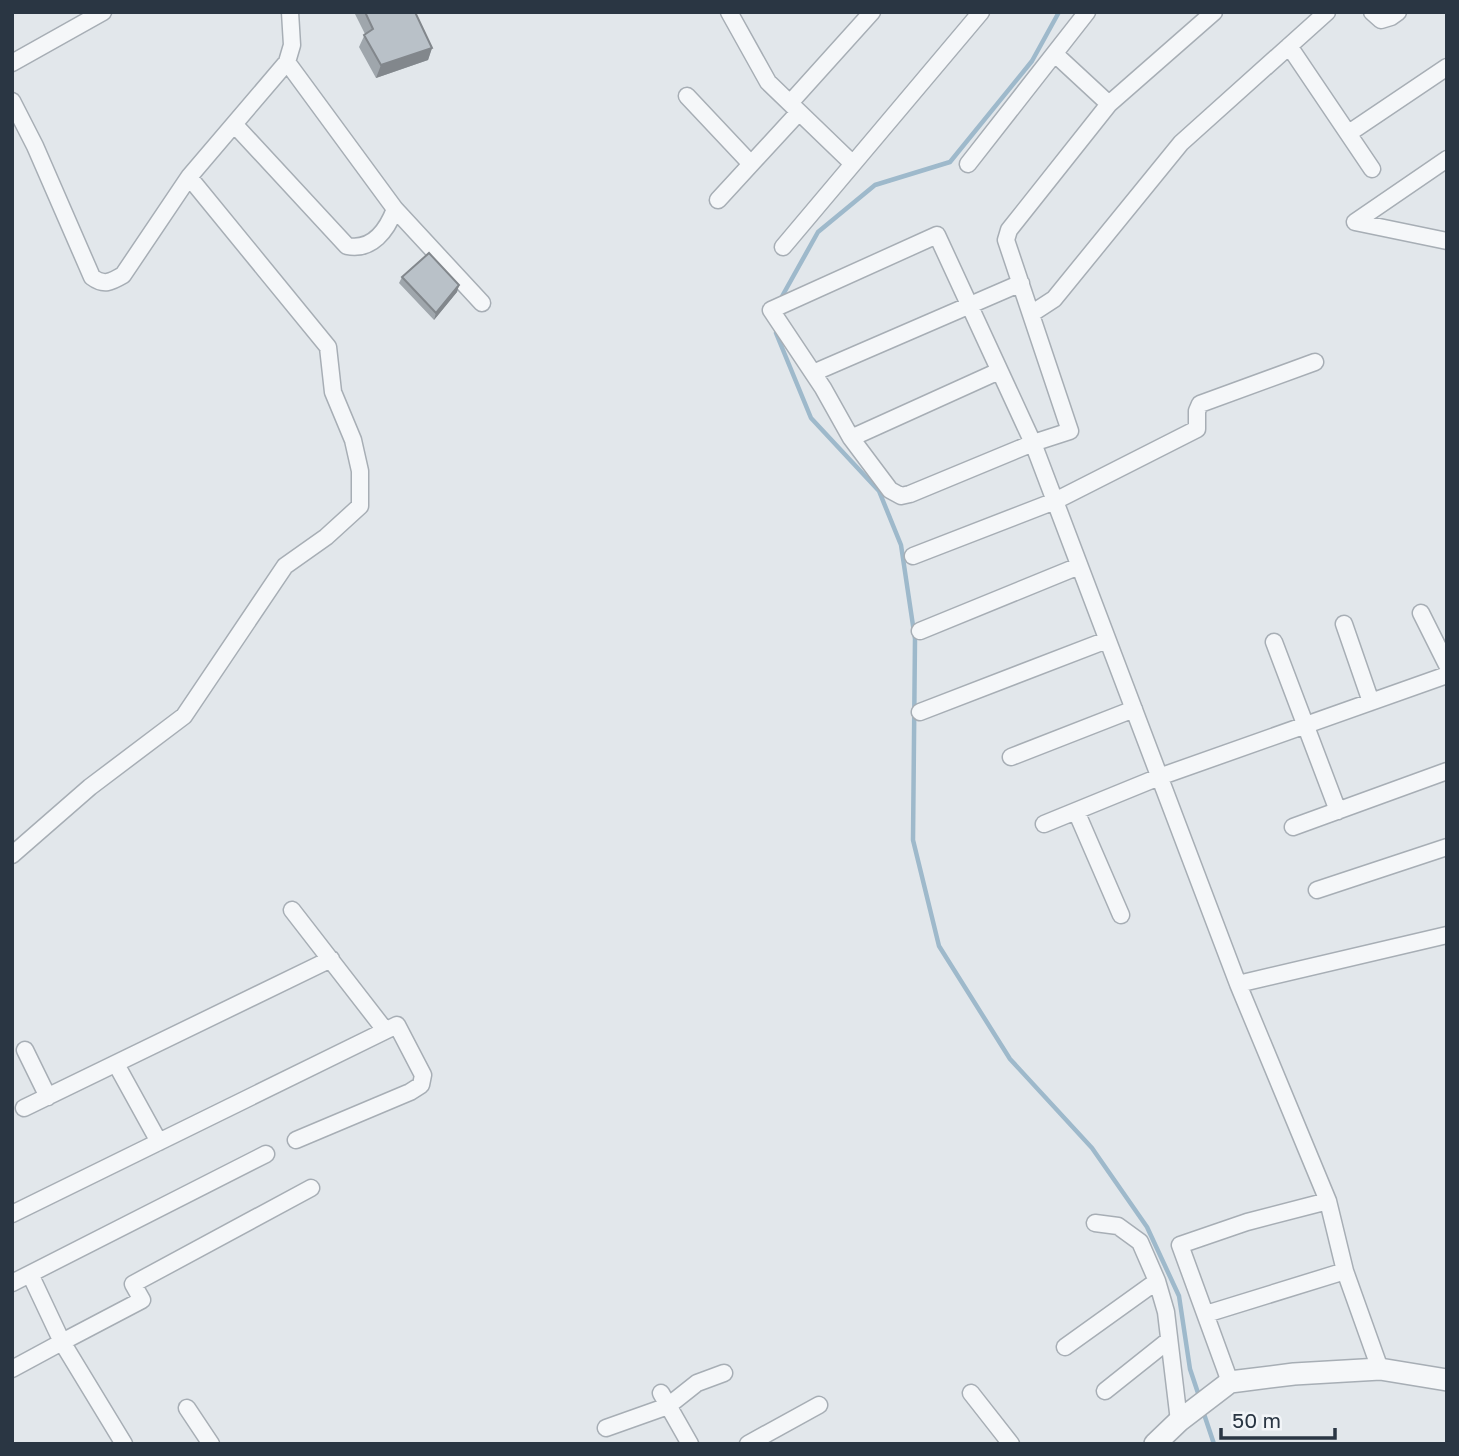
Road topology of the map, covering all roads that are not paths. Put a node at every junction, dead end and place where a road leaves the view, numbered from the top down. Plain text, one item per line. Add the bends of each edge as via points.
1 (103, 12) edge
2 (290, 12) edge
3 (729, 12) edge
4 (872, 12) edge
5 (981, 12) edge
6 (1087, 12) edge
7 (1214, 12) edge
8 (1327, 12) edge
9 (1372, 12) edge
10 (1398, 12) edge
11 (1289, 46) junction
12 (1055, 54) junction
13 (287, 62) junction
14 (12, 63) edge
15 (1447, 67) edge
16 (687, 96) dead end
17 (12, 101) edge
18 (1109, 104) junction
19 (795, 107) junction
20 (234, 124) junction
21 (1349, 133) junction
22 (1447, 159) edge
23 (751, 164) junction
24 (853, 164) junction
25 (968, 164) dead end
26 (1372, 169) dead end
27 (189, 177) junction
28 (718, 200) dead end
29 (395, 209) junction
30 (1447, 241) edge
31 (783, 247) dead end
32 (1021, 283) junction
33 (482, 303) dead end
34 (969, 305) junction
35 (1031, 314) junction
36 (1315, 362) dead end
37 (999, 371) junction
38 (813, 373) junction
39 (851, 438) junction
40 (1032, 443) junction
41 (1055, 501) junction
42 (913, 556) dead end
43 (1079, 565) junction
44 (1420, 613) dead end
45 (1344, 624) dead end
46 (920, 631) dead end
47 (1107, 640) junction
48 (1274, 642) dead end
49 (1447, 665) edge
50 (1447, 676) edge
51 (1371, 702) junction
52 (1133, 709) junction
53 (920, 712) dead end
54 (1306, 725) junction
55 (1011, 757) dead end
56 (1447, 771) edge
57 (1159, 777) junction
58 (1076, 811) junction
59 (1338, 811) junction
60 (1044, 824) dead end
61 (1293, 827) dead end
62 (1447, 847) edge
63 (12, 855) edge
64 (1317, 890) dead end
65 (292, 910) dead end
66 (1121, 915) dead end
67 (1447, 935) edge
68 (331, 959) junction
69 (1238, 984) junction
70 (386, 1030) junction
71 (25, 1049) dead end
72 (116, 1064) junction
73 (48, 1097) junction
74 (24, 1108) dead end
75 (296, 1140) dead end
76 (159, 1142) junction
77 (266, 1154) dead end
78 (311, 1188) dead end
79 (1328, 1201) junction
80 (12, 1214) edge
81 (1095, 1223) dead end
82 (1345, 1271) junction
83 (30, 1274) junction
84 (1157, 1281) junction
85 (12, 1283) edge
86 (1206, 1314) junction
87 (1170, 1340) junction
88 (62, 1342) junction
89 (1065, 1348) dead end
90 (12, 1369) edge
91 (1380, 1369) junction
92 (724, 1373) dead end
93 (1447, 1380) edge
94 (1225, 1384) junction
95 (1105, 1391) dead end
96 (971, 1393) dead end
97 (664, 1399) junction
98 (819, 1405) dead end
99 (187, 1408) dead end
100 (1179, 1421) junction
101 (606, 1428) dead end
102 (124, 1444) edge
103 (211, 1444) edge
104 (690, 1444) edge
105 (748, 1444) edge
106 (1011, 1444) edge
107 (1155, 1444) edge

1 - 14 street
2 - 13 street via 292,45
3 - 19 street via 768,82
4 - 19 street
5 - 24 street
6 - 12 street
7 - 18 street
8 - 11 street
9 - 10 street via 1381,20
11 - 21 street
11 - 35 street via 1181,143 1054,299
12 - 18 street
12 - 25 street
13 - 20 street
13 - 29 street
15 - 21 street
16 - 23 street
17 - 27 street via 92,277 99,282 123,275
18 - 32 street via 1009,230 1006,240
19 - 23 street
19 - 24 street
20 - 27 street
20 - 29 street via 348,246 359,248 375,240
21 - 26 street
22 - 30 street via 1355,222
23 - 28 street
24 - 31 street
27 - 63 street via 328,347 333,392 360,471 360,506 285,566 184,716 90,787
29 - 33 street
32 - 34 street
32 - 35 street
34 - 37 street
34 - 38 street
34 - 38 street via 937,235 771,310
35 - 40 street via 1070,431
36 - 41 street via 1200,404 1197,429
37 - 39 street
37 - 40 street
38 - 39 street
39 - 40 street via 890,490 901,496
40 - 41 street
41 - 42 street
41 - 43 street
43 - 46 street
43 - 47 street
44 - 49 street
45 - 51 street
47 - 52 street
47 - 53 street
48 - 54 street
50 - 51 street
51 - 54 street
52 - 55 street
52 - 57 street
54 - 57 street
54 - 59 street
56 - 59 street
57 - 58 street
57 - 69 street
58 - 60 street
58 - 66 street
59 - 61 street
62 - 64 street
65 - 68 street
67 - 69 street
68 - 70 street
68 - 72 street
69 - 79 street
70 - 75 street via 397,1025 423,1075 421,1085
70 - 76 street
71 - 73 street
72 - 73 street
72 - 76 street
73 - 74 street
76 - 80 street
77 - 83 street
78 - 88 street via 133,1284 142,1300
79 - 82 street
79 - 86 street via 1180,1245
81 - 84 street via 1118,1227 1140,1242
82 - 86 street
82 - 91 street
83 - 85 street
83 - 88 street
84 - 87 street
84 - 89 street
86 - 94 street
87 - 95 street
87 - 100 street
88 - 90 street
88 - 102 street
91 - 93 street
91 - 94 street
92 - 97 street
94 - 100 street
96 - 106 street
97 - 101 street
97 - 104 street
98 - 105 street
99 - 103 street
100 - 107 street

